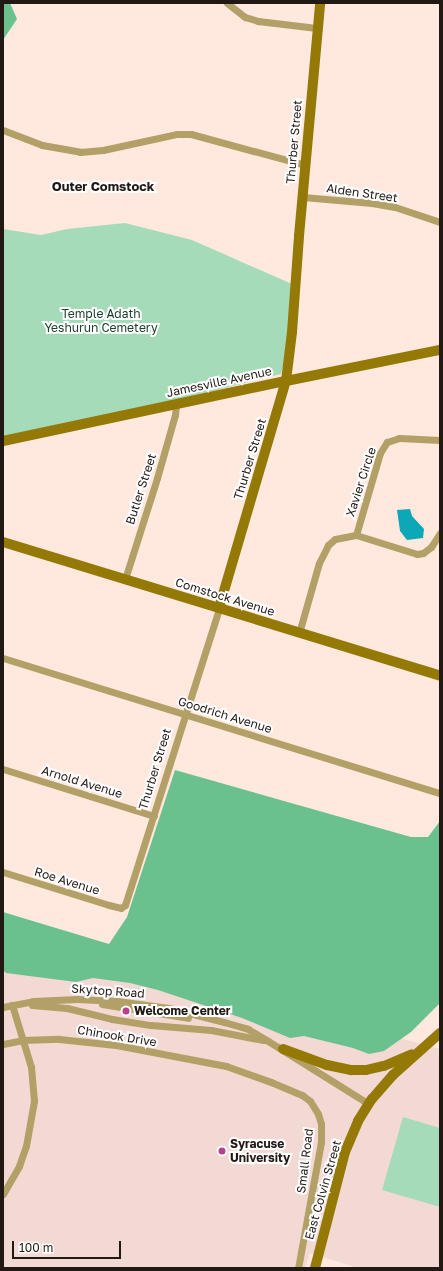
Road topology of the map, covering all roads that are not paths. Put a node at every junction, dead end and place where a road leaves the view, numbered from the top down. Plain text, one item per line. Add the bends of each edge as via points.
1 (227, 3) edge
2 (320, 3) edge
3 (317, 28) junction
4 (3, 130) edge
5 (305, 165) junction
6 (302, 196) junction
7 (440, 222) edge
8 (440, 350) edge
9 (286, 381) junction
10 (176, 405) junction
11 (440, 440) edge
12 (3, 442) edge
13 (440, 533) edge
14 (356, 536) junction
15 (3, 542) edge
16 (125, 579) junction
17 (219, 608) junction
18 (299, 633) junction
19 (3, 658) edge
20 (440, 676) edge
21 (185, 714) junction
22 (3, 769) edge
23 (440, 793) edge
24 (154, 816) junction
25 (3, 872) edge
26 (124, 907) joint
27 (116, 1003) junction
28 (12, 1005) junction
29 (140, 1006) junction
30 (3, 1007) edge
31 (112, 1019) junction
32 (138, 1023) junction
33 (440, 1033) edge
34 (23, 1040) junction
35 (268, 1041) junction
36 (3, 1044) edge
37 (282, 1049) junction
38 (420, 1050) junction
39 (226, 1066) joint
40 (369, 1104) junction
41 (3, 1194) edge
42 (298, 1268) edge
43 (315, 1268) edge

1 - 3 street via 245,17 258,21
2 - 3 street, Thurber Street
3 - 5 street, Thurber Street
4 - 5 street via 42,146 80,152 103,150 177,134 191,134
5 - 6 street, Thurber Street
6 - 7 street, Alden Street via 395,207
6 - 9 street, Thurber Street
8 - 9 street, Jamesville Avenue
9 - 10 street, Jamesville Avenue
9 - 17 street, Thurber Street
10 - 12 street, Jamesville Avenue
10 - 16 street, Butler Street via 157,478
11 - 14 street, Xavier Circle via 399,438 387,442 380,454
13 - 14 street, Xavier Circle via 431,547 424,553 417,554
14 - 18 street, Xavier Circle via 335,539 328,545 319,563
15 - 16 street, Comstock Avenue
16 - 17 street, Comstock Avenue
17 - 18 street, Comstock Avenue
17 - 21 street, Thurber Street
18 - 20 street, Comstock Avenue
19 - 21 street, Goodrich Avenue
21 - 23 street, Goodrich Avenue
21 - 24 street, Thurber Street
22 - 24 street, Arnold Avenue
24 - 26 street, Thurber Street
25 - 26 street, Roe Avenue via 109,905
27 - 28 street, Skytop Road via 79,999 32,1001
27 - 29 street, Skytop Road
27 - 31 street
28 - 30 street, Skytop Road
28 - 31 street, Skytop Road via 67,1008
28 - 34 street
29 - 32 street
29 - 35 street, Skytop Road via 224,1022 248,1029
31 - 32 street, Skytop Road
32 - 35 street, Skytop Road via 211,1030
33 - 38 street, East Colvin Street
34 - 36 street, Chinook Drive
34 - 39 street, Chinook Drive via 59,1039 116,1045
34 - 41 street via 34,1080 34,1102 30,1132 19,1166
35 - 37 street, Skytop Road
37 - 38 street via 327,1066 352,1070 384,1066
37 - 40 street, Skytop Road
38 - 40 street, East Colvin Street via 393,1075
39 - 42 street, Small Road via 302,1095 310,1101 318,1114 321,1142
40 - 43 street, East Colvin Street via 358,1121 345,1152

